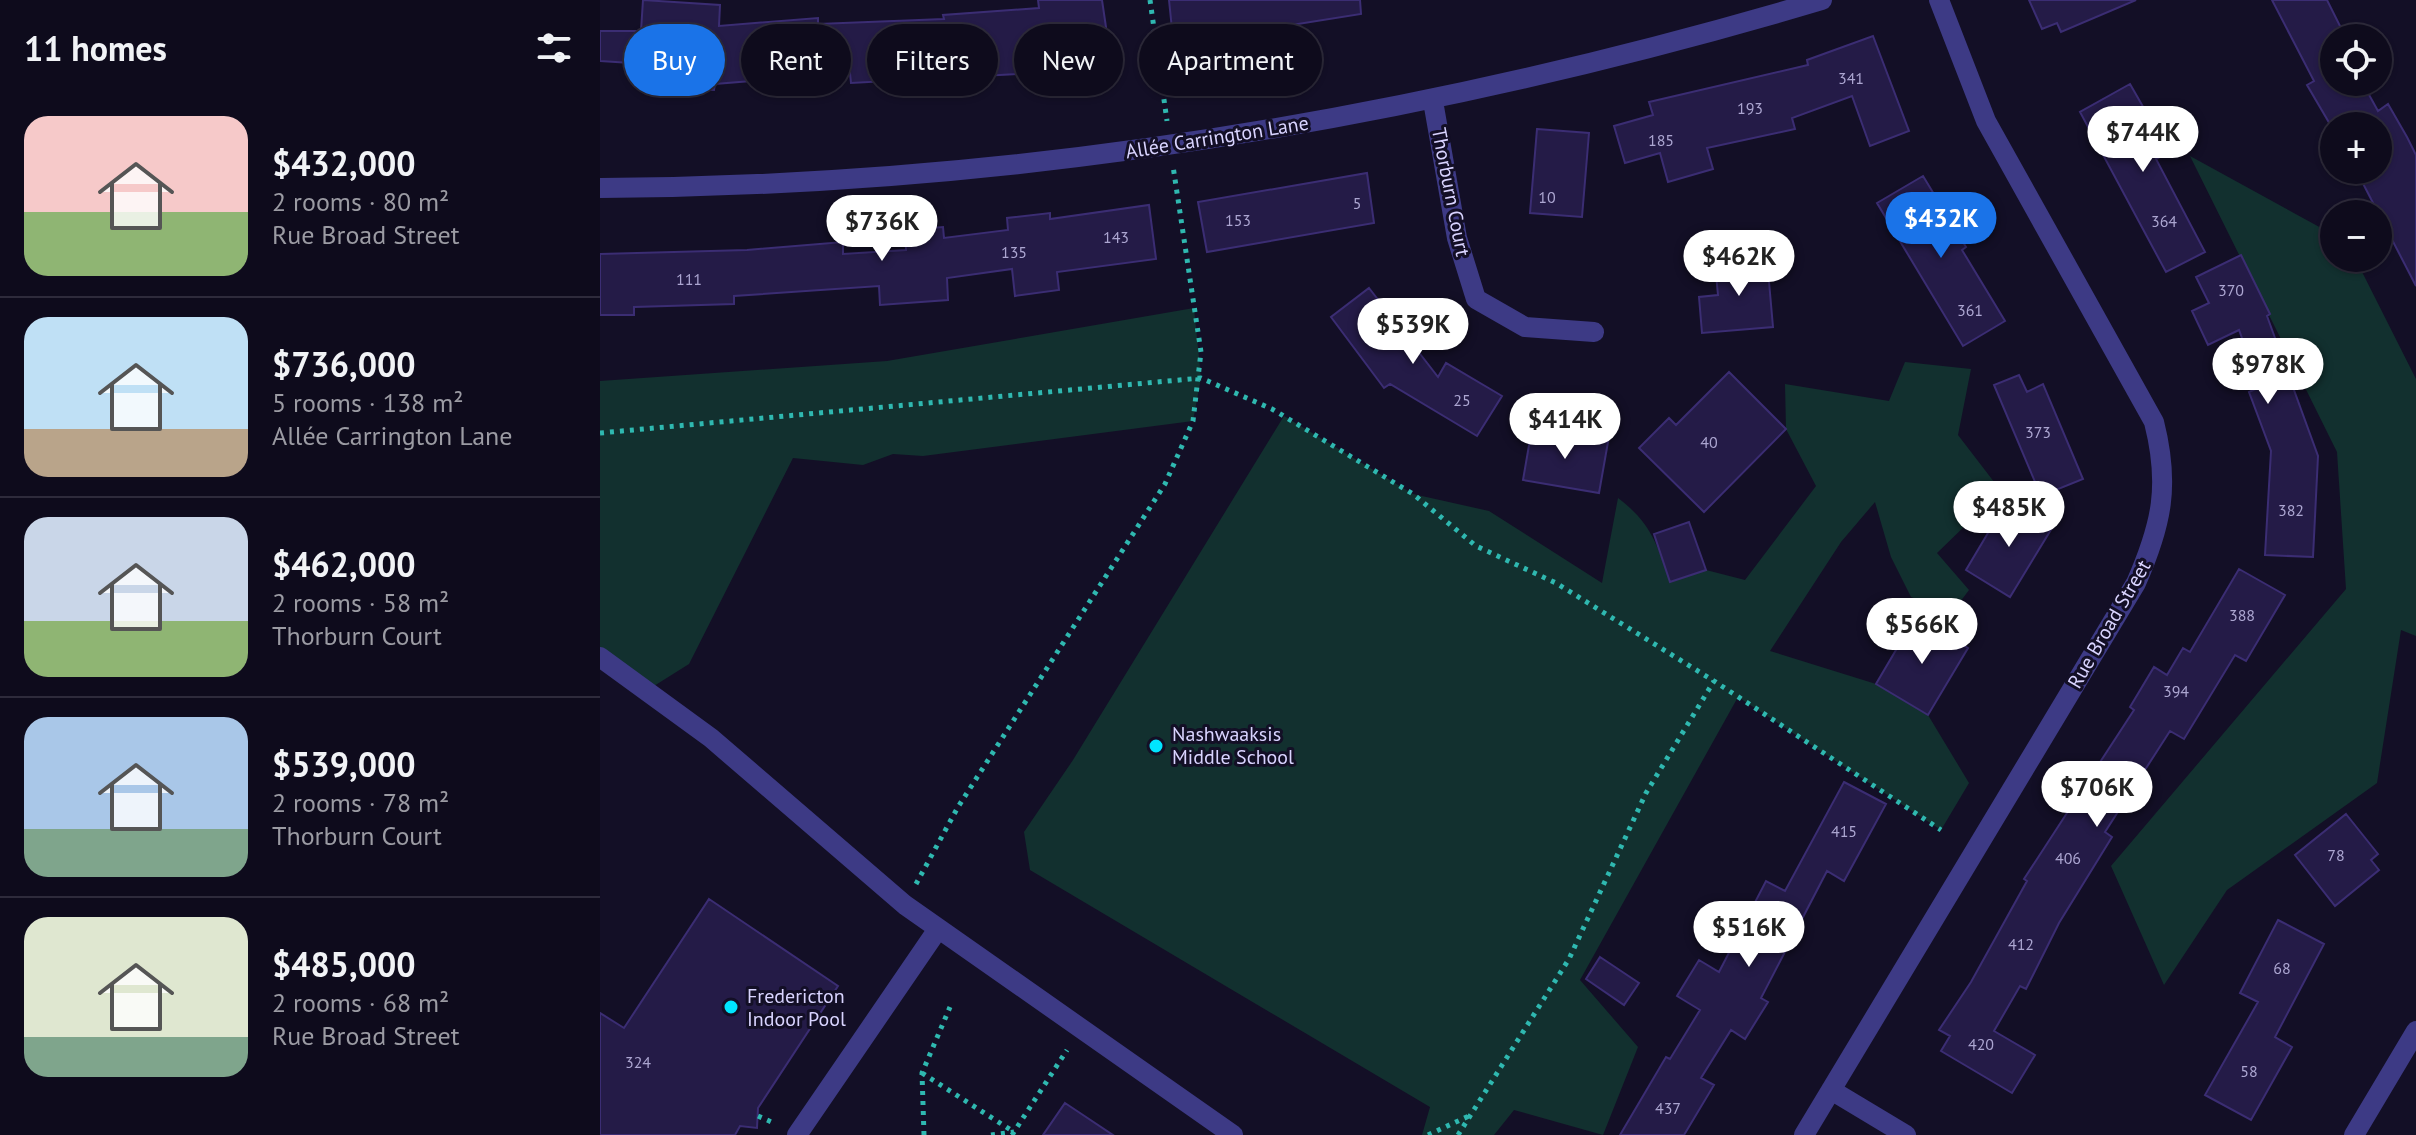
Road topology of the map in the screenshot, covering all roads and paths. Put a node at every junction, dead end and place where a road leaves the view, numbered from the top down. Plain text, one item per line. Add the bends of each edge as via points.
1 (1150, 0) edge
2 (1822, 0) edge
3 (1939, 0) edge
4 (1433, 101) junction
5 (1170, 145) junction
6 (600, 188) edge
7 (1594, 332) dead end
8 (1201, 378) junction
9 (600, 433) edge
10 (600, 657) edge
11 (1714, 681) junction
12 (1941, 830) dead end
13 (915, 885) dead end
14 (938, 929) junction
15 (950, 1007) dead end
16 (2416, 1031) edge
17 (1067, 1050) dead end
18 (922, 1073) junction
19 (1831, 1090) junction
20 (1472, 1115) junction
21 (1013, 1133) edge
22 (797, 1135) edge
23 (924, 1135) edge
24 (991, 1135) edge
25 (1233, 1135) edge
26 (1428, 1135) edge
27 (1458, 1135) edge
28 (1804, 1135) edge
29 (1906, 1135) edge
30 (2354, 1135) edge

1 - 5 path
2 - 4 street, Allée Carrington Lane via 1689,40
3 - 19 street, Rue Broad Street via 1986,121 2154,422 2164,461 2163,501 2136,583
4 - 5 street, Allée Carrington Lane
4 - 7 street, Thorburn Court via 1457,238 1476,299 1525,327
5 - 6 street, Allée Carrington Lane via 902,177 743,187
5 - 8 path
8 - 9 path
8 - 11 path via 1284,416 1413,494 1476,546 1556,583
8 - 13 path via 1193,421 1165,484 958,807
10 - 14 street via 711,738
11 - 12 path
11 - 20 path via 1646,793 1569,959
14 - 22 street
14 - 25 street
15 - 18 path
16 - 30 street
17 - 21 path
18 - 21 path
18 - 23 path
19 - 28 street, Rue Broad Street
19 - 29 street
20 - 26 path
20 - 27 path
21 - 24 path

